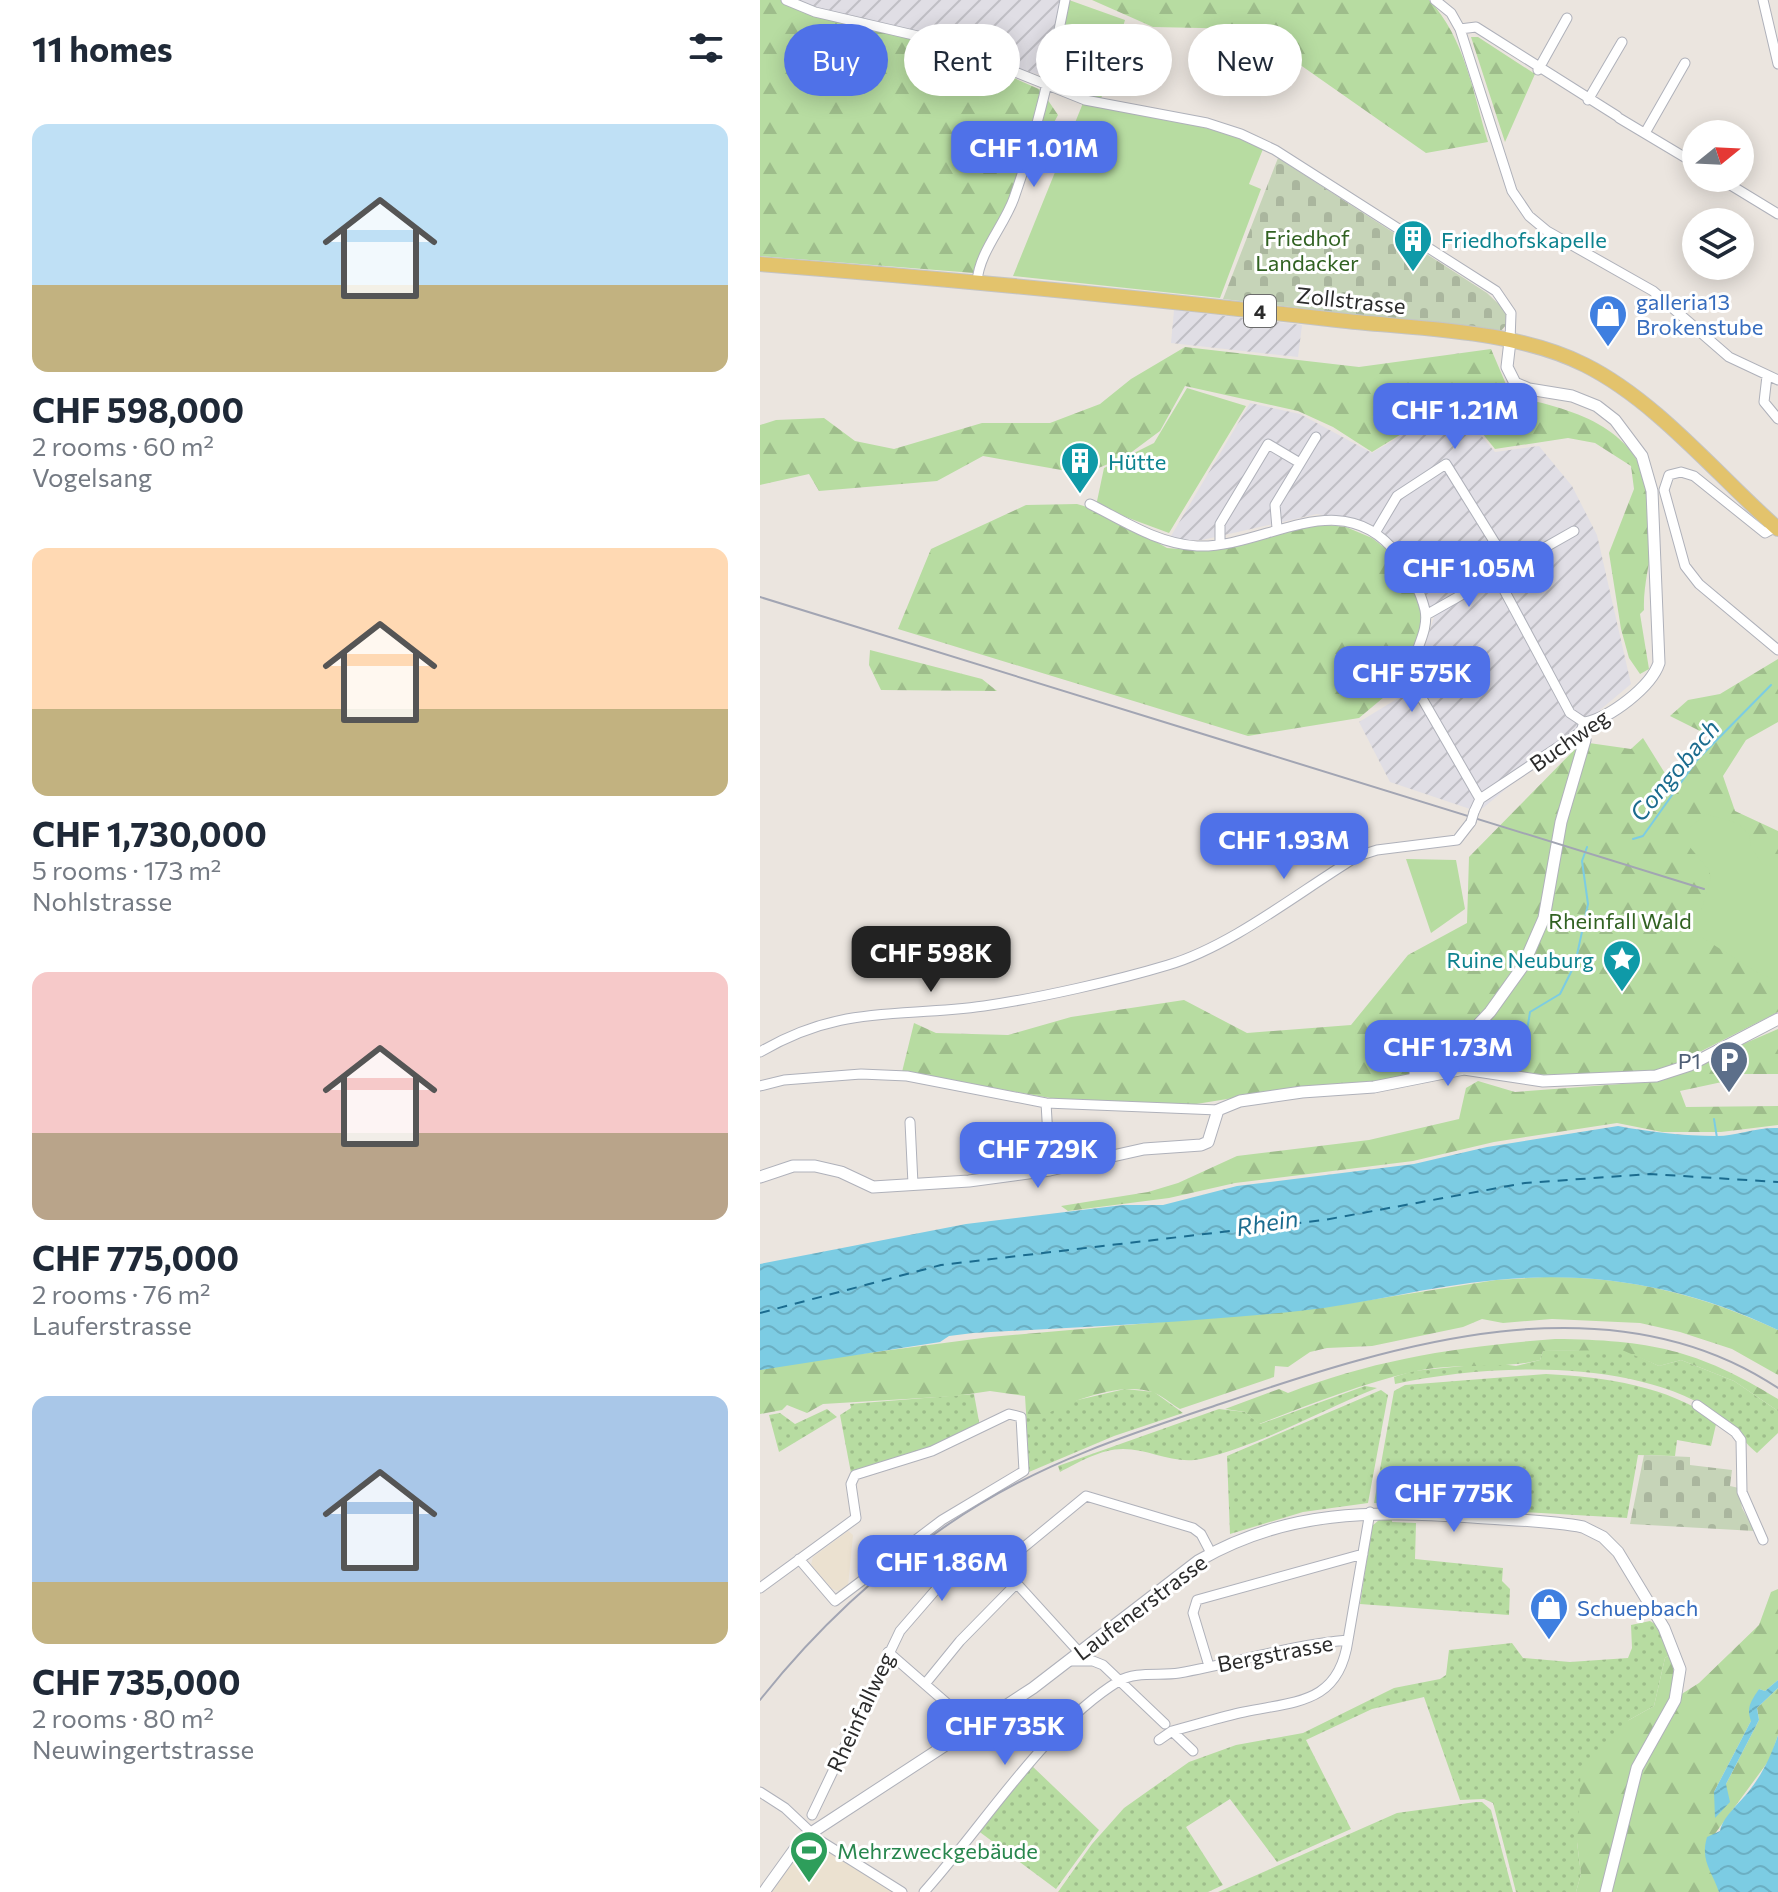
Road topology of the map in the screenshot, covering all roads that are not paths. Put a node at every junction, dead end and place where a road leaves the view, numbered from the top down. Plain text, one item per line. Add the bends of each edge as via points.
1 (786, 0) edge
2 (1065, 0) edge
3 (1435, 0) edge
4 (1763, 0) edge
5 (1567, 18) dead end
6 (1061, 24) edge
7 (1460, 29) junction
8 (1622, 42) dead end
9 (1685, 63) dead end
10 (1778, 64) edge
11 (1538, 70) junction
12 (1036, 81) edge
13 (1046, 96) edge
14 (1077, 96) edge
15 (1588, 100) junction
16 (1645, 133) junction
17 (1682, 155) edge
18 (1742, 192) edge
19 (1778, 214) edge
20 (760, 264) edge
21 (977, 282) junction
22 (1510, 341) junction
23 (1767, 376) junction
24 (1778, 380) edge
25 (1778, 419) edge
26 (1316, 437) dead end
27 (1300, 463) junction
28 (1090, 504) dead end
29 (1778, 527) edge
30 (1277, 528) junction
31 (1574, 531) dead end
32 (1375, 533) junction
33 (1220, 543) junction
34 (1510, 567) junction
35 (1496, 575) junction
36 (1426, 615) junction
37 (1778, 650) edge
38 (1584, 727) junction
39 (1480, 799) junction
40 (1778, 1019) edge
41 (760, 1052) edge
42 (1415, 1078) junction
43 (760, 1086) edge
44 (1046, 1103) junction
45 (1218, 1110) junction
46 (910, 1122) dead end
47 (1050, 1170) junction
48 (760, 1177) edge
49 (913, 1184) junction
50 (1697, 1405) dead end
51 (1370, 1512) junction
52 (1763, 1540) dead end
53 (1211, 1553) junction
54 (1363, 1554) junction
55 (799, 1559) junction
56 (1001, 1566) junction
57 (1017, 1583) junction
58 (760, 1588) edge
59 (1348, 1640) junction
60 (888, 1652) junction
61 (1079, 1652) junction
62 (1068, 1661) junction
63 (1209, 1666) junction
64 (1121, 1679) junction
65 (925, 1684) junction
66 (974, 1727) junction
67 (1169, 1727) junction
68 (1159, 1740) dead end
69 (1193, 1751) dead end
70 (763, 1795) edge
71 (812, 1815) junction
72 (823, 1825) junction
73 (807, 1829) junction
74 (764, 1892) edge
75 (902, 1892) edge
76 (924, 1892) edge
77 (1606, 1892) edge

1 - 12 street via 815,12 935,40
2 - 6 street
3 - 7 street
4 - 10 street
5 - 11 street
7 - 11 street via 1476,27
7 - 23 street via 1520,207 1547,231 1653,291 1729,357
8 - 15 street
9 - 16 street
11 - 15 street
13 - 21 street via 1013,201
14 - 22 street via 1207,123 1275,150 1496,291 1511,313
15 - 16 street
16 - 17 street
18 - 19 street
20 - 21 main road, Zollstrasse / 4
21 - 22 main road, Zollstrasse / 4
22 - 29 main road, Zollstrasse / 4 via 1575,360 1629,392
22 - 38 street, Buchweg via 1507,367 1515,383 1572,396 1615,420 1642,456 1652,491 1659,663 1649,682
23 - 24 street
23 - 25 street via 1764,402
26 - 27 street
27 - 30 street via 1275,505
27 - 33 street via 1268,444 1220,524
28 - 33 street via 1167,542
29 - 37 street via 1765,533 1694,476 1669,475 1664,490 1685,566
30 - 32 street via 1324,520
30 - 33 street
31 - 34 street
32 - 34 street via 1397,496 1446,464
32 - 36 street via 1415,582
34 - 35 street
35 - 36 street
35 - 38 street via 1570,713
36 - 39 street via 1412,681
38 - 39 street, Buchweg
38 - 42 street via 1544,918 1523,966 1472,1031 1423,1059 1415,1066
39 - 41 street via 1457,840 1358,856 1212,949 1168,965 985,1006 845,1017
40 - 42 street via 1690,1065 1656,1076 1543,1081 1464,1069
42 - 45 street via 1248,1100
43 - 44 street via 845,1075 907,1076
44 - 45 street
44 - 47 street
45 - 47 street via 1208,1142 1201,1145 1133,1151
46 - 49 street
47 - 49 street
48 - 49 street via 793,1166 815,1166 873,1187
50 - 52 street via 1741,1440 1742,1492
51 - 53 street, Laufenerstrasse via 1297,1522
51 - 54 street, Bergstrasse
51 - 77 street, Laufenerstrasse via 1583,1527 1603,1537 1625,1561 1673,1645 1680,1681 1637,1768
53 - 56 street via 1193,1528 1086,1496
53 - 61 street, Laufenerstrasse
54 - 59 street, Bergstrasse
54 - 63 street via 1197,1600 1193,1613
55 - 55 street via 856,1518 852,1478 932,1451 1009,1414 1023,1420 1023,1472 942,1520 835,1601
55 - 58 street
56 - 57 street
56 - 60 street, Rheinfallweg via 978,1541 921,1602
57 - 61 street
57 - 65 street
59 - 63 street, Bergstrasse via 1294,1646
59 - 67 street via 1339,1674 1318,1693 1297,1702
60 - 65 street
60 - 71 street, Rheinfallweg
61 - 62 street, Laufenerstrasse
62 - 64 street via 1095,1661
62 - 66 street, Laufenerstrasse
63 - 64 street, Bergstrasse
64 - 67 street
64 - 76 street via 1029,1764
65 - 66 street
66 - 72 street, Laufenerstrasse
67 - 68 street
67 - 69 street
70 - 73 street
71 - 72 street
71 - 73 street, Rheinfallweg
72 - 73 street, Laufenerstrasse
73 - 74 street, Laufenerstrasse
73 - 75 street

